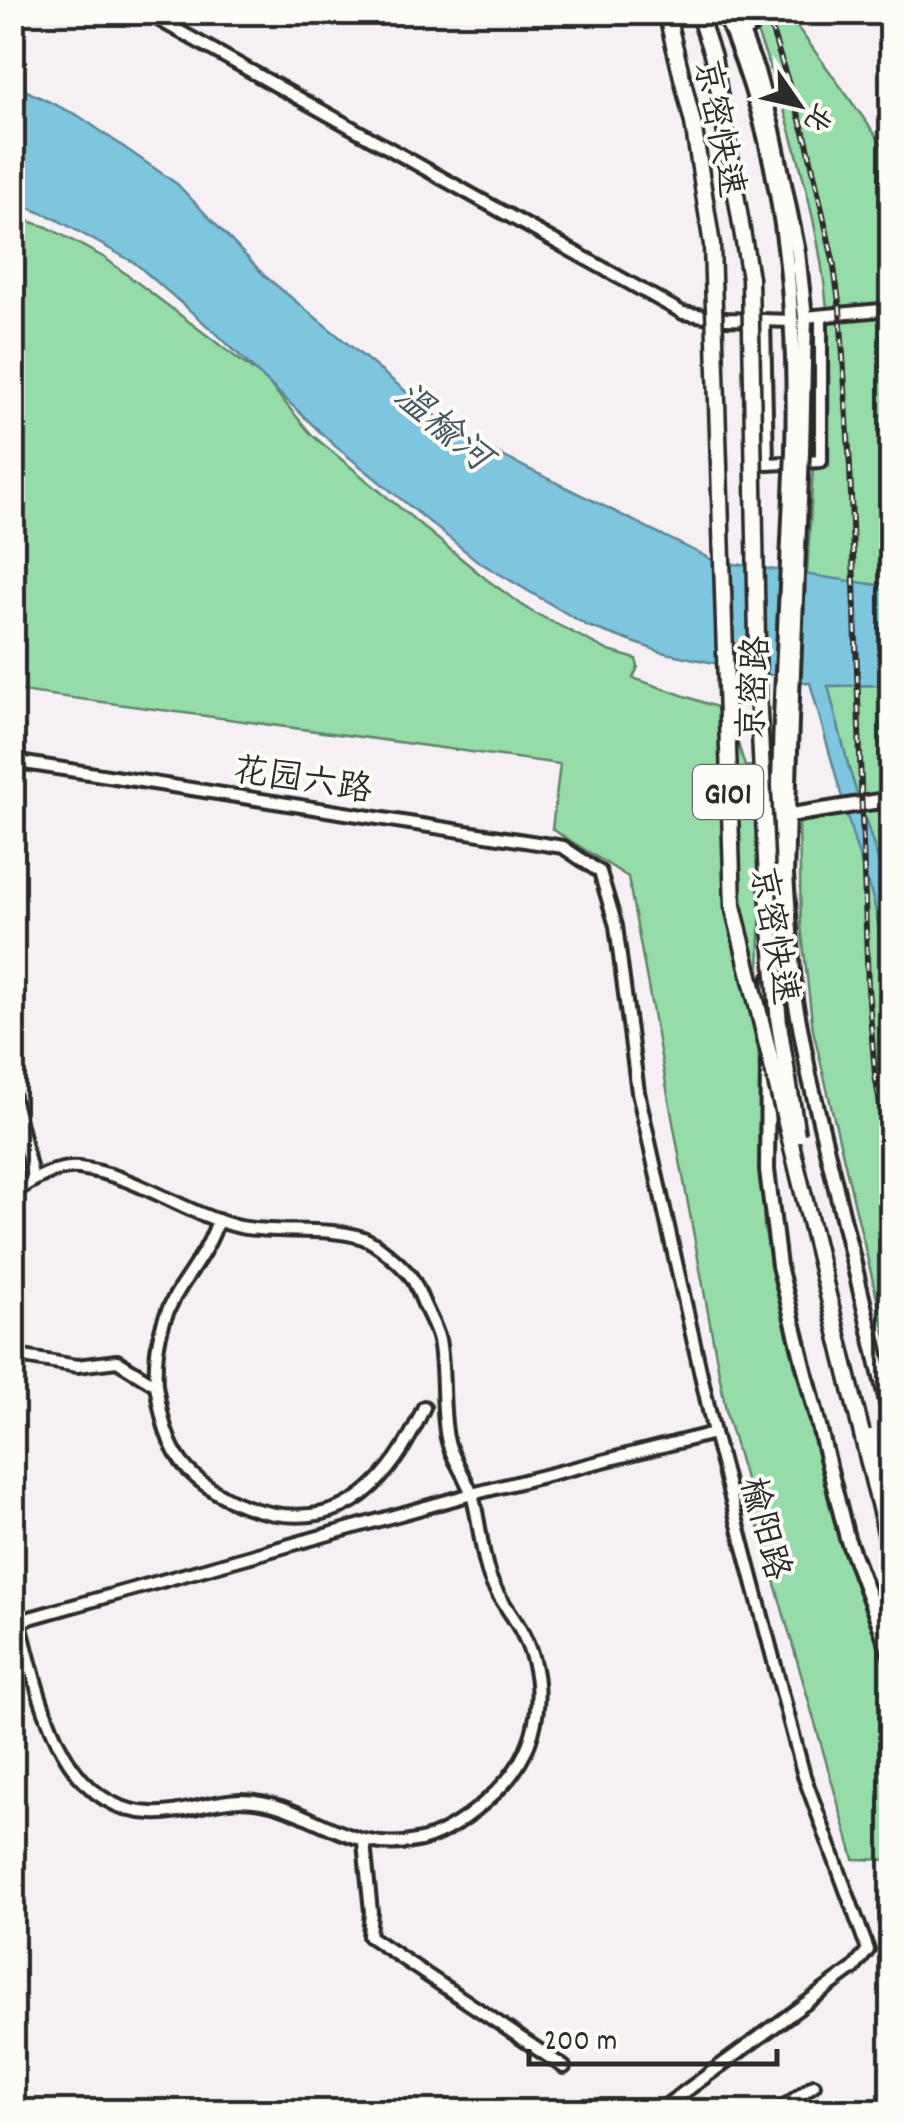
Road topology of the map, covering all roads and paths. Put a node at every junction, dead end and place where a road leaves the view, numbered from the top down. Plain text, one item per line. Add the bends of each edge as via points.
1 (144, 12) edge
2 (666, 12) edge
3 (698, 12) edge
4 (722, 12) edge
5 (734, 12) edge
6 (769, 12) edge
7 (739, 37) junction
8 (892, 309) edge
9 (821, 316) junction
10 (799, 319) junction
11 (764, 320) junction
12 (12, 761) edge
13 (889, 799) edge
14 (781, 816) junction
15 (583, 857) joint
16 (12, 1093) edge
17 (33, 1179) junction
18 (12, 1194) edge
19 (218, 1220) junction
20 (12, 1355) edge
21 (156, 1385) junction
22 (424, 1408) dead end
23 (892, 1423) edge
24 (714, 1433) junction
25 (472, 1494) junction
26 (892, 1504) edge
27 (892, 1557) edge
28 (12, 1594) edge
29 (17, 1622) edge
30 (892, 1658) edge
31 (364, 1843) junction
32 (564, 2067) dead end
33 (814, 2085) dead end
34 (657, 2112) edge
35 (776, 2112) edge

1 - 11 street via 683,312
2 - 27 highway, 京密快速 / G101, bridge via 712,245 733,906
3 - 26 highway, 京密快速 / G101, bridge via 714,57 750,278 758,690 780,1024 835,1314
4 - 7 main road, 京密路 / G101
5 - 7 main road, 京密路 / G101
6 - 7 street
7 - 10 main road, 京密路 / G101
8 - 9 street
9 - 10 street
9 - 11 street via 821,460 767,464
10 - 11 street
10 - 14 main road, 京密路 / G101, bridge
12 - 15 street, 花园六路 via 563,846
13 - 14 main road
14 - 23 main road, 京密路 / G101 via 795,1000
14 - 30 main road, 京密路 / G101 via 767,1170 779,1266 846,1538
15 - 24 street, 榆阳路 via 600,872 616,926 638,1092
16 - 17 street
17 - 18 street
17 - 19 street via 75,1167 125,1180
19 - 21 street via 165,1319 154,1358
19 - 25 street via 365,1238 411,1275 438,1336 448,1441
20 - 21 street via 77,1366 117,1361
21 - 22 street via 164,1429 186,1468 270,1515 323,1512 362,1496 396,1460
24 - 25 street
24 - 34 street, 榆阳路 via 804,1776 868,1950 854,1968
25 - 29 street
25 - 31 street via 490,1579 532,1654 540,1685 537,1721 509,1779 482,1806 423,1840
28 - 29 street
29 - 31 street via 60,1748 97,1794 152,1814 237,1800 269,1803
31 - 32 street via 369,1936
33 - 35 street

